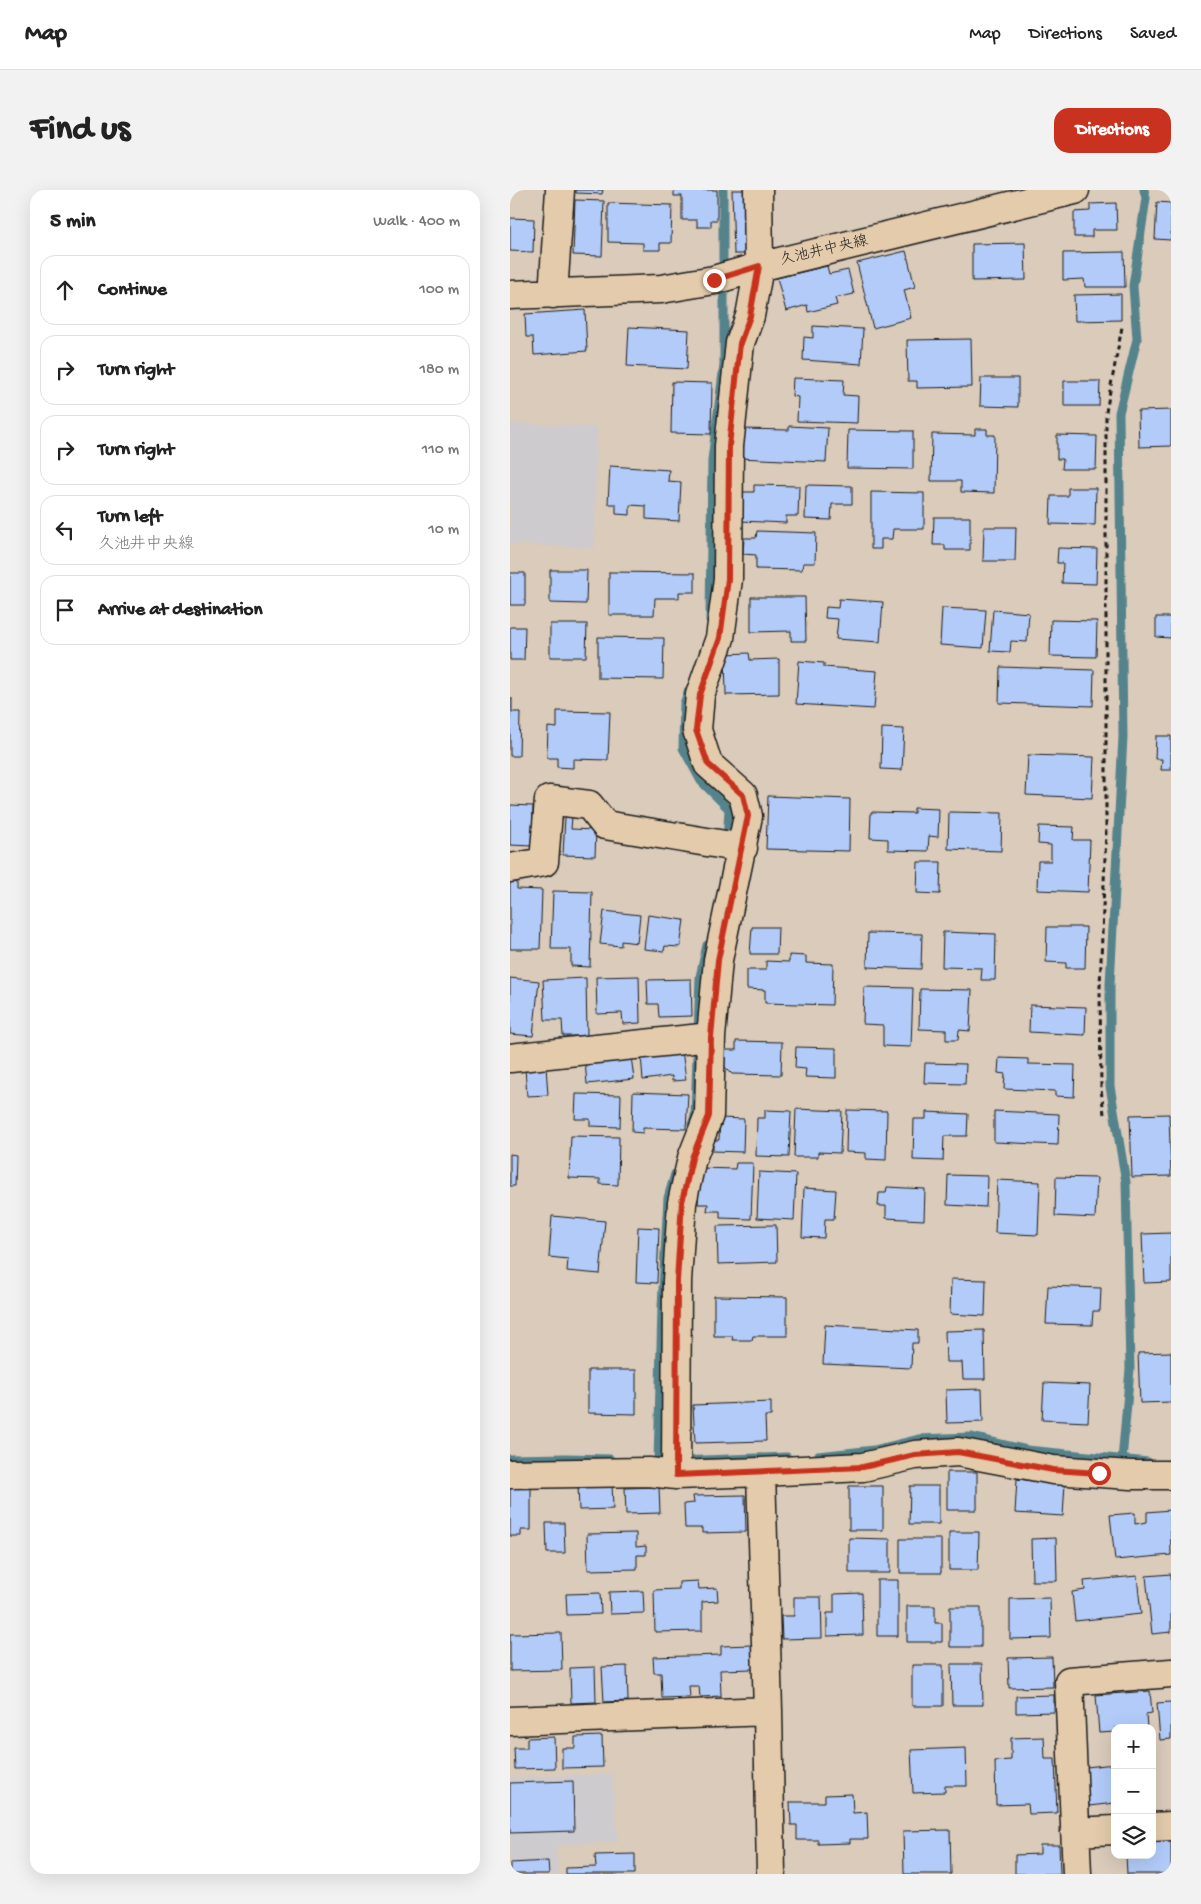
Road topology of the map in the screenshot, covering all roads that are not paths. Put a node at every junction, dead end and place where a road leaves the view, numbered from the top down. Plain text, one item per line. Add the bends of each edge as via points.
1 (560, 190) edge
2 (758, 190) edge
3 (1075, 190) edge
4 (759, 266) junction
5 (554, 294) junction
6 (510, 295) edge
7 (730, 846) junction
8 (510, 868) edge
9 (699, 1038) junction
10 (510, 1058) edge
11 (676, 1462) junction
12 (761, 1472) junction
13 (510, 1474) edge
14 (1171, 1475) edge
15 (1171, 1673) edge
16 (768, 1711) junction
17 (510, 1722) edge
18 (1171, 1826) edge
19 (1156, 1827) edge
20 (1111, 1830) edge
21 (1075, 1832) junction
22 (770, 1874) edge
23 (1077, 1874) edge

1 - 5 street
2 - 4 street
3 - 4 street, 久池井中央線
4 - 5 street, 久池井中央線 via 714,280 661,289
4 - 7 street via 750,316 740,343 729,446 728,579 720,638 700,695 696,730 708,764 743,795 748,816
5 - 6 street, 久池井中央線
7 - 8 street via 606,825 589,805 549,800 544,862
7 - 9 street via 718,960
9 - 10 street
9 - 11 street via 709,1116 692,1158 682,1202 677,1281
11 - 12 street
11 - 13 street via 649,1472
12 - 14 street via 863,1467 915,1455 958,1452 1053,1470
12 - 16 street
15 - 21 street via 1069,1682
16 - 17 street
16 - 22 street
18 - 19 street
20 - 21 street
21 - 23 street

